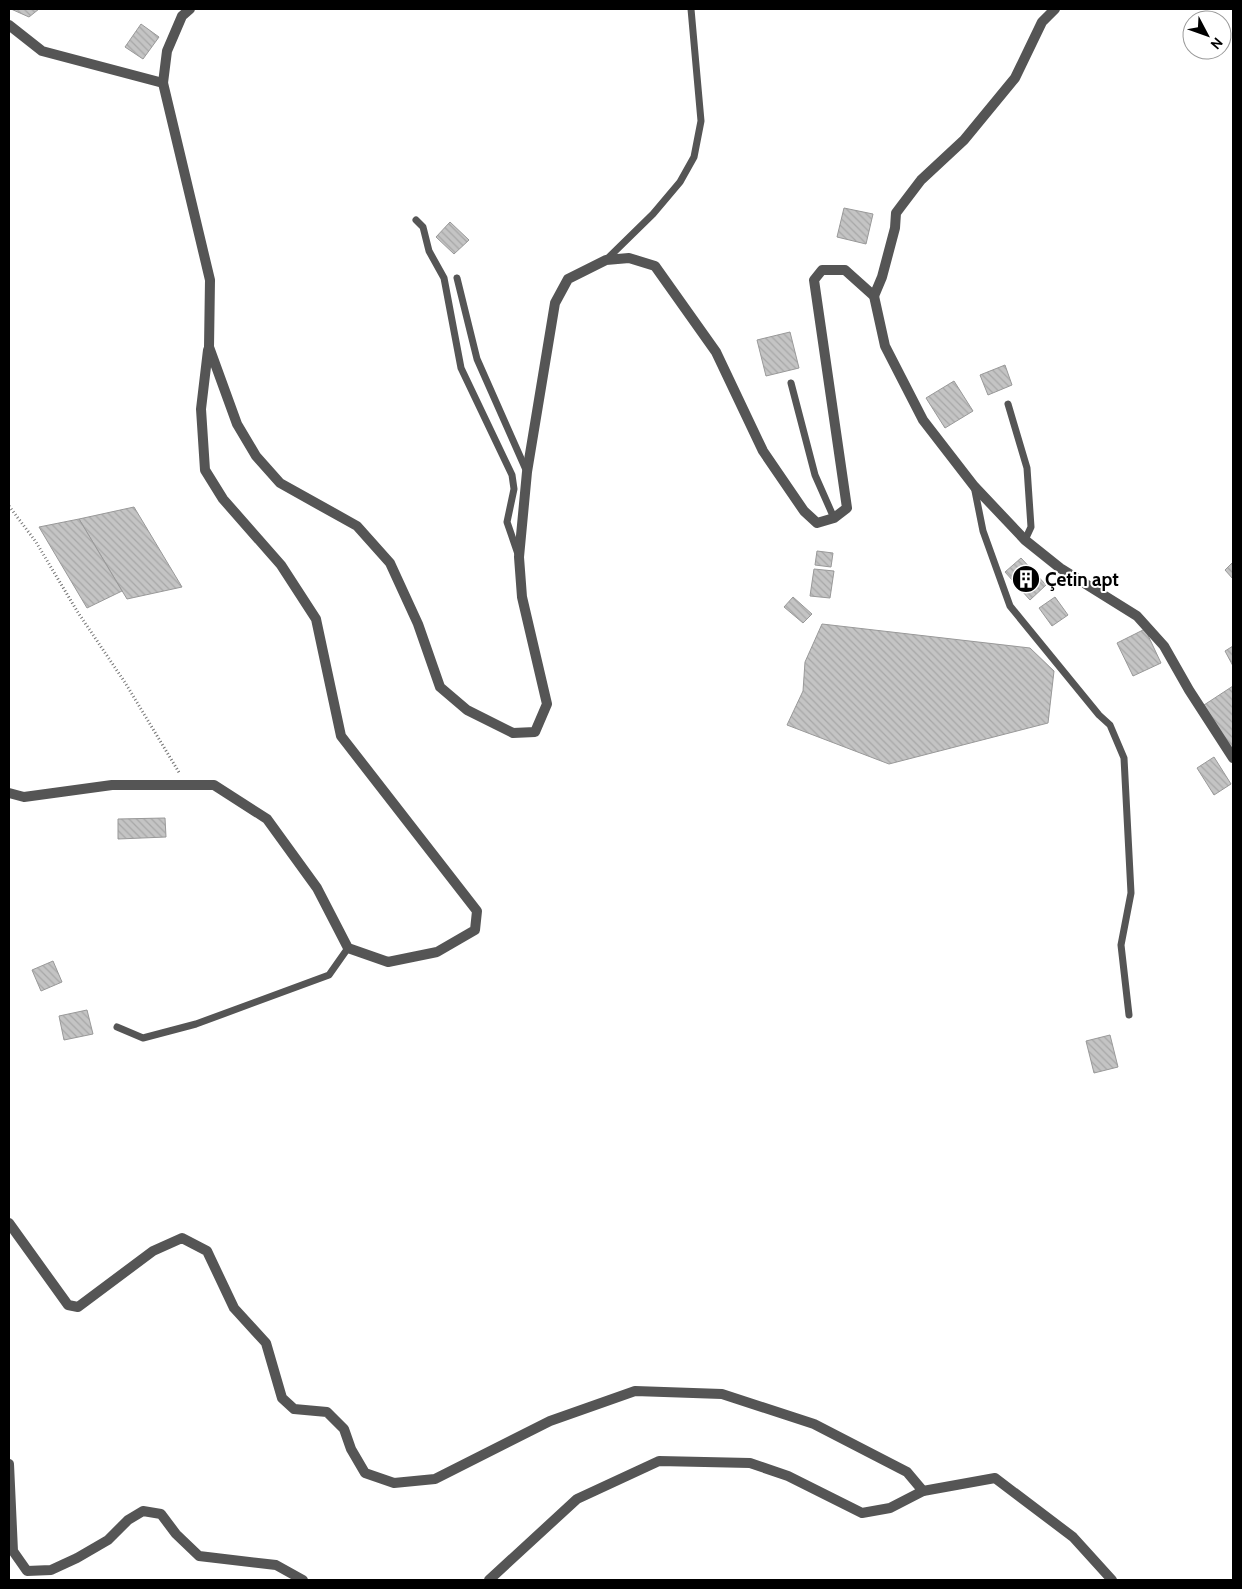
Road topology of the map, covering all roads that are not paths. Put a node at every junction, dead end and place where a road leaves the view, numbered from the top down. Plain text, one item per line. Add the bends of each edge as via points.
1 (190, 9) edge
2 (691, 9) edge
3 (1055, 9) edge
4 (9, 25) edge
5 (163, 83) junction
6 (416, 220) dead end
7 (606, 260) junction
8 (457, 278) dead end
9 (874, 296) junction
10 (209, 347) junction
11 (791, 383) dead end
12 (1008, 404) dead end
13 (527, 472) junction
14 (974, 486) junction
15 (834, 518) junction
16 (1025, 540) junction
17 (519, 557) junction
18 (1233, 758) edge
19 (9, 793) edge
20 (348, 948) junction
21 (1129, 1015) dead end
22 (117, 1027) dead end
23 (9, 1223) edge
24 (9, 1464) edge
25 (923, 1491) junction
26 (303, 1580) edge
27 (489, 1580) edge
28 (1112, 1580) edge

1 - 5 street via 182,16 167,51
2 - 7 lane via 701,121 694,157 680,182 653,214
3 - 9 street via 1042,22 1014,78 964,140 921,180 896,213 895,228
4 - 5 street via 42,51
5 - 10 street via 210,280
6 - 17 lane via 423,227 429,251 444,278 461,368 512,474 514,489 507,522
7 - 13 street via 568,279 555,303
7 - 15 street via 629,258 655,266 716,352 763,451 804,512 817,523
8 - 13 lane via 477,359
9 - 14 street via 885,346 923,420
9 - 15 street via 845,270 822,270 814,280 847,508
10 - 17 street via 237,424 256,456 280,483 357,526 390,563 418,624 440,687 466,710 513,733 535,732 547,704 522,596
10 - 20 street via 201,409 205,470 223,499 281,565 316,619 341,736 477,911 475,930 438,952 388,962
11 - 15 lane via 815,475
12 - 16 lane via 1027,468 1031,527
13 - 17 street
14 - 16 street
14 - 21 lane via 983,531 1010,606 1110,725 1124,758 1131,893 1121,945
16 - 18 street via 1060,568 1137,616 1164,646
19 - 20 street via 24,797 112,785 214,785 267,820 317,888
20 - 22 lane via 330,975 196,1024 143,1038
23 - 25 street via 68,1305 78,1307 154,1251 182,1238 208,1251 234,1308 266,1343 282,1398 294,1409 327,1412 344,1429 350,1449 365,1473 394,1483 435,1479 550,1421 635,1391 722,1394 814,1424 907,1472
24 - 26 street via 14,1551 27,1571 51,1570 77,1558 108,1540 128,1520 143,1511 161,1514 199,1556 276,1565
25 - 27 street via 890,1508 862,1513 788,1476 750,1463 659,1461 577,1499
25 - 28 street via 994,1478 1073,1537

